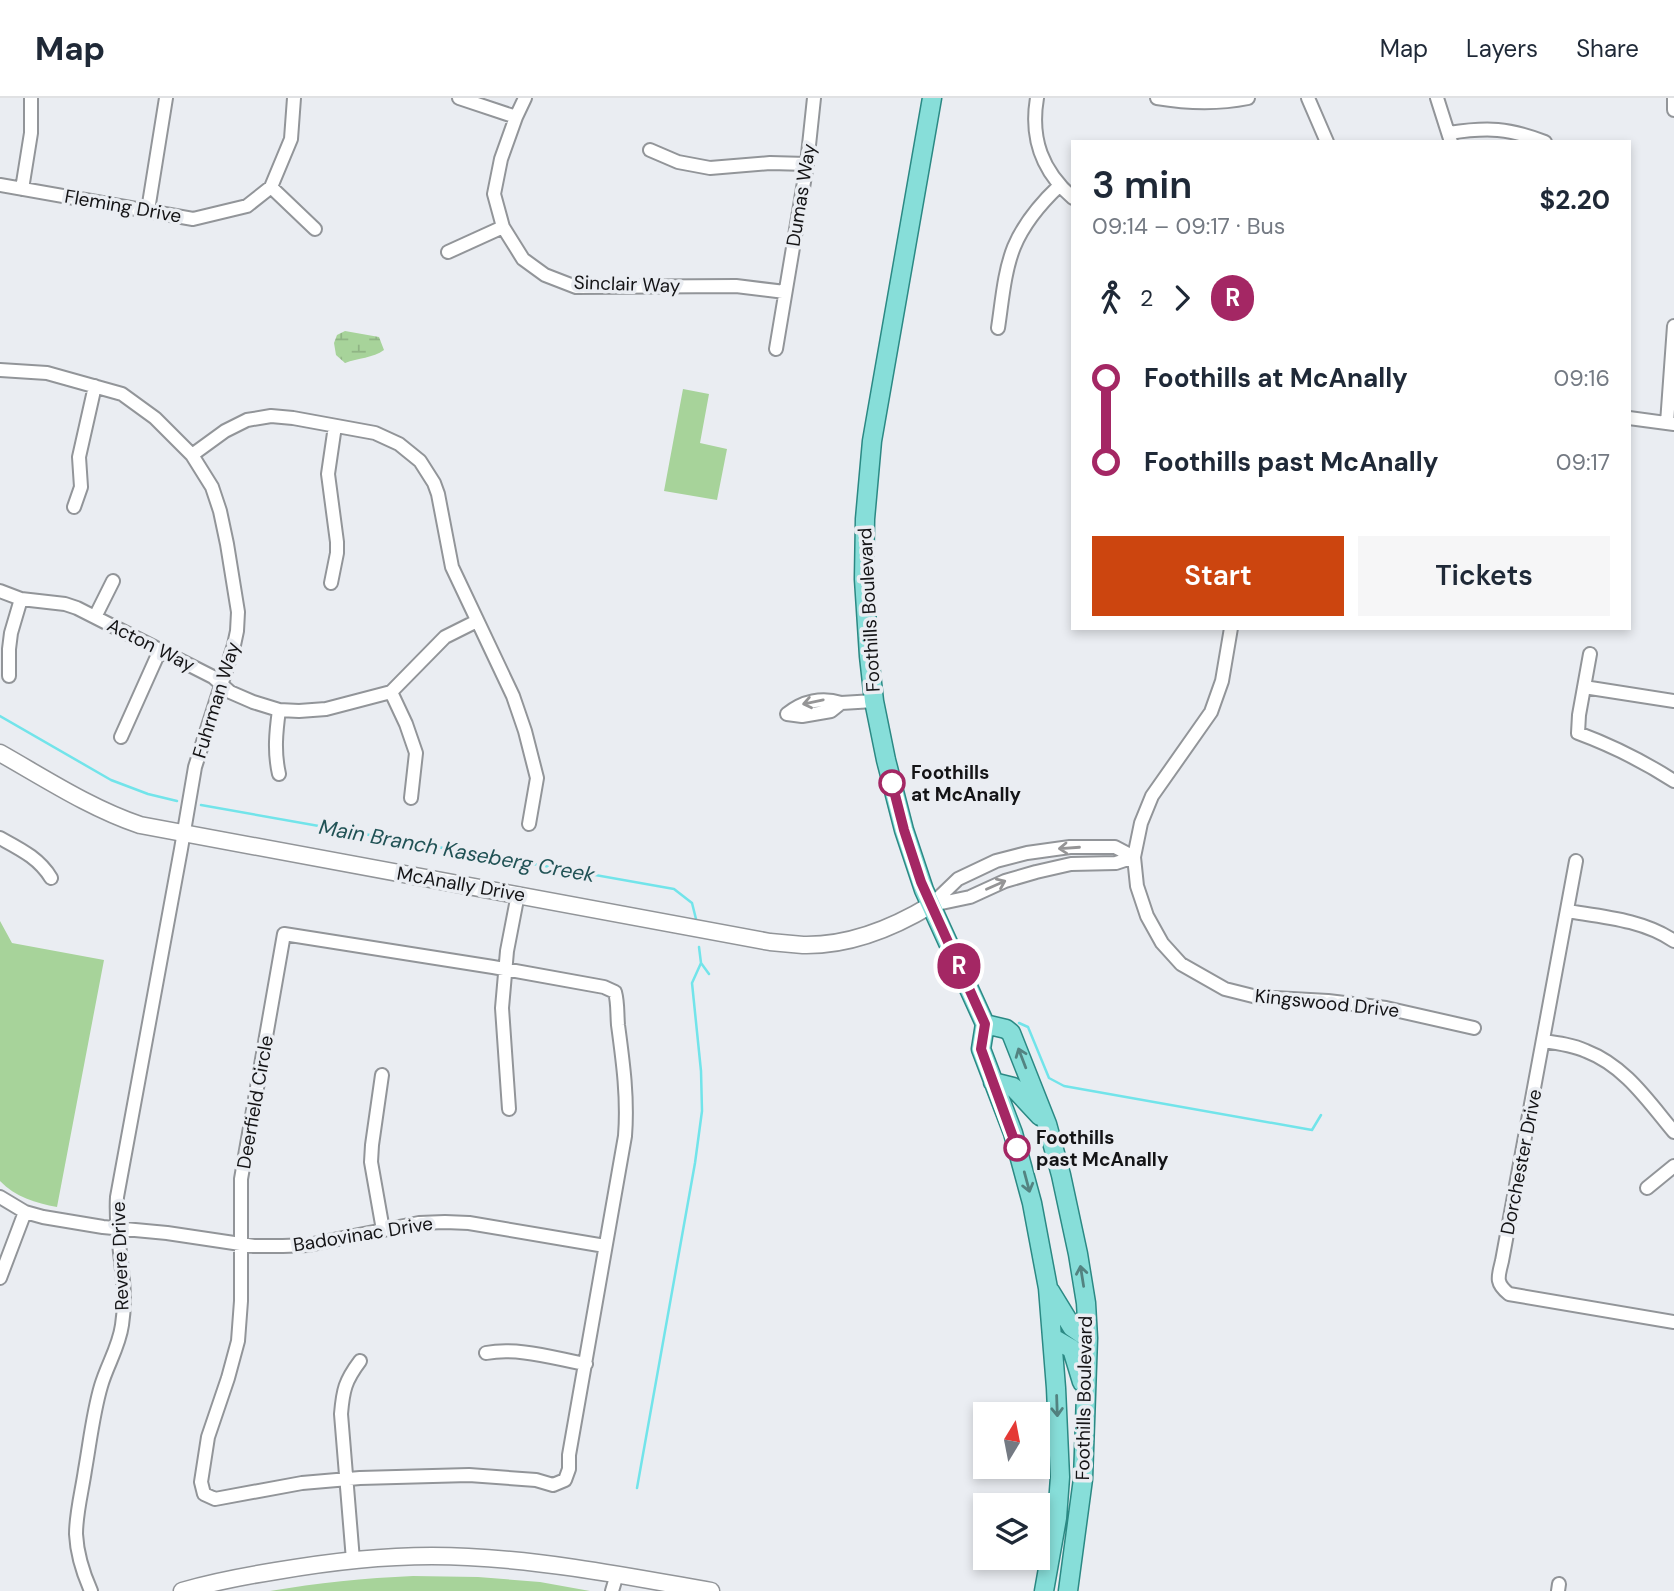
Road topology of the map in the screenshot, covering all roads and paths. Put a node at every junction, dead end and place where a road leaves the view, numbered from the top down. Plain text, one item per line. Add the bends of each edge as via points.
1 (31, 98) edge
2 (166, 98) edge
3 (294, 98) edge
4 (459, 98) edge
5 (525, 98) edge
6 (814, 98) edge
7 (932, 98) edge
8 (1037, 98) edge
9 (1157, 98) edge
10 (1248, 98) edge
11 (1308, 98) edge
12 (1437, 98) edge
13 (1674, 98) edge
14 (1674, 110) edge
15 (516, 117) junction
16 (1450, 137) edge
17 (1326, 140) edge
18 (1538, 140) edge
19 (650, 150) dead end
20 (807, 164) junction
21 (0, 185) edge
22 (1059, 186) junction
23 (271, 187) junction
24 (22, 189) junction
25 (1071, 196) edge
26 (148, 210) junction
27 (503, 227) junction
28 (314, 229) dead end
29 (448, 251) dead end
30 (785, 292) junction
31 (1674, 326) edge
32 (998, 328) dead end
33 (776, 349) dead end
34 (0, 370) edge
35 (95, 386) junction
36 (1631, 418) edge
37 (1671, 423) edge
38 (335, 426) junction
39 (192, 455) junction
40 (74, 507) dead end
41 (113, 581) dead end
42 (331, 583) dead end
43 (0, 591) edge
44 (21, 599) junction
45 (95, 617) junction
46 (477, 621) junction
47 (1231, 630) edge
48 (160, 650) junction
49 (1590, 654) dead end
50 (9, 677) dead end
51 (222, 684) junction
52 (1584, 687) junction
53 (391, 692) junction
54 (874, 701) junction
55 (1674, 701) edge
56 (279, 710) junction
57 (787, 714) dead end
58 (121, 737) dead end
59 (0, 753) edge
60 (279, 774) dead end
61 (1674, 781) edge
62 (411, 798) dead end
63 (529, 824) dead end
64 (183, 834) junction
65 (0, 838) edge
66 (1135, 857) junction
67 (1576, 861) dead end
68 (51, 878) dead end
69 (518, 894) junction
70 (931, 905) junction
71 (1567, 911) junction
72 (1674, 941) edge
73 (505, 969) junction
74 (985, 1024) junction
75 (1474, 1028) dead end
76 (1544, 1041) junction
77 (383, 1076) dead end
78 (993, 1082) junction
79 (509, 1109) dead end
80 (1047, 1124) junction
81 (1674, 1132) edge
82 (1674, 1166) edge
83 (1647, 1188) dead end
84 (0, 1197) edge
85 (25, 1212) junction
86 (117, 1228) junction
87 (383, 1230) junction
88 (240, 1244) junction
89 (605, 1247) junction
90 (0, 1278) edge
91 (1048, 1289) junction
92 (1674, 1322) edge
93 (1053, 1338) junction
94 (1088, 1338) junction
95 (486, 1353) dead end
96 (359, 1361) dead end
97 (586, 1364) junction
98 (1085, 1393) junction
99 (346, 1479) junction
100 (353, 1560) junction
101 (617, 1574) junction
102 (1043, 1589) edge
103 (91, 1591) edge
104 (183, 1591) edge
105 (612, 1591) edge
106 (711, 1591) edge
107 (1068, 1591) edge

1 - 24 street via 32,133
2 - 26 street
3 - 23 street via 291,139
4 - 15 street
5 - 15 street, Sinclair Way
6 - 20 street, Dumas Way
7 - 54 main road, Foothills Boulevard via 867,487 864,579
8 - 22 street via 1037,144
9 - 10 street via 1209,102
11 - 17 street
12 - 16 street
13 - 14 street
15 - 27 street, Sinclair Way via 494,194
16 - 18 street via 1478,128 1501,129
19 - 20 street via 710,168
20 - 30 street, Dumas Way
21 - 24 street, Fleming Drive
22 - 25 street
22 - 32 street via 1030,218 1013,248
23 - 26 street, Fleming Drive via 247,206 194,219
23 - 28 street
24 - 26 street, Fleming Drive
27 - 29 street
27 - 30 street, Sinclair Way via 523,259 545,275 576,287 736,286
30 - 33 street, Dumas Way
31 - 37 street
34 - 35 street, Fuhrman Way via 47,373
35 - 39 street, Fuhrman Way via 122,394 155,418
35 - 40 street via 79,457 82,487
36 - 37 street
38 - 39 street via 260,417 236,425
38 - 42 street via 328,474 337,553
38 - 46 street via 388,438 410,452 428,472 440,504 452,567
39 - 51 street, Fuhrman Way via 212,487 220,511 237,603 237,631
41 - 45 street
43 - 44 street, Acton Way
44 - 45 street, Acton Way via 65,604
44 - 50 street via 11,634
45 - 48 street, Acton Way
46 - 53 street via 446,637
46 - 63 street via 513,696 537,778
47 - 66 street, Kingswood Drive via 1211,712 1152,796
48 - 51 street, Acton Way
48 - 58 street
49 - 52 street
51 - 56 street, Acton Way via 230,692
51 - 64 street, Fuhrman Way via 195,767
52 - 55 street
52 - 61 street via 1578,733 1632,755
53 - 56 street, Acton Way via 326,709
53 - 62 street via 416,754
54 - 57 street via 841,703 831,711 802,716
54 - 70 main road, Foothills Boulevard via 904,830
56 - 60 street via 275,738
59 - 64 street, McAnally Drive via 113,816
64 - 69 street, McAnally Drive
64 - 86 street, Revere Drive via 117,1197
65 - 68 street via 31,856
70 -> 66 street, McAnally Drive via 970,897 1036,872
66 -> 70 street, McAnally Drive via 1115,847 1027,853 958,879
66 - 75 street, Kingswood Drive via 1137,886 1162,943 1181,964 1225,989 1257,997 1387,1008
67 - 71 street, Dorchester Drive
69 - 70 street, McAnally Drive via 805,945 860,937 902,922
69 - 73 street
70 - 74 main road, Foothills Boulevard
71 - 72 street via 1639,924
71 - 76 street, Dorchester Drive
73 - 79 street via 502,1008
73 - 88 street, Deerfield Circle via 284,934 241,1179
73 - 89 street, Deerfield Circle via 615,992 627,1109
74 - 78 main road, Foothills Boulevard via 981,1049
80 -> 74 main road, Foothills Boulevard via 1014,1038 1006,1029
76 - 81 street via 1587,1051 1616,1067
76 - 92 street, Dorchester Drive via 1498,1276 1501,1287 1509,1294
77 - 87 street via 371,1163
78 - 80 main road via 1013,1087
78 -> 91 main road, Foothills Boulevard via 1026,1178
94 -> 80 main road, Foothills Boulevard via 1078,1254
82 - 83 street
84 - 85 street, Badovinac Drive
85 - 86 street, Badovinac Drive
85 - 90 street
86 - 88 street, Badovinac Drive
86 - 103 street, Revere Drive via 124,1283 122,1326 96,1404 76,1532
87 - 88 street, Badovinac Drive via 308,1245
87 - 89 street, Badovinac Drive via 419,1223 469,1223
88 - 99 street, Deerfield Circle via 237,1341 208,1437 201,1482 204,1494 215,1499
89 - 97 street, Deerfield Circle
91 - 93 main road, Foothills Boulevard
91 - 94 main road via 1072,1327
93 - 98 main road via 1072,1349
93 -> 102 main road, Foothills Boulevard via 1060,1478
94 - 98 main road, Foothills Boulevard
95 - 97 street via 515,1351
96 - 99 street via 342,1395
97 - 99 street, Deerfield Circle via 565,1480 553,1485 506,1477 446,1475
98 - 107 main road, Foothills Boulevard via 1083,1479
99 - 100 street
100 - 101 street via 466,1556
100 - 104 street
101 - 105 street
101 - 106 street

